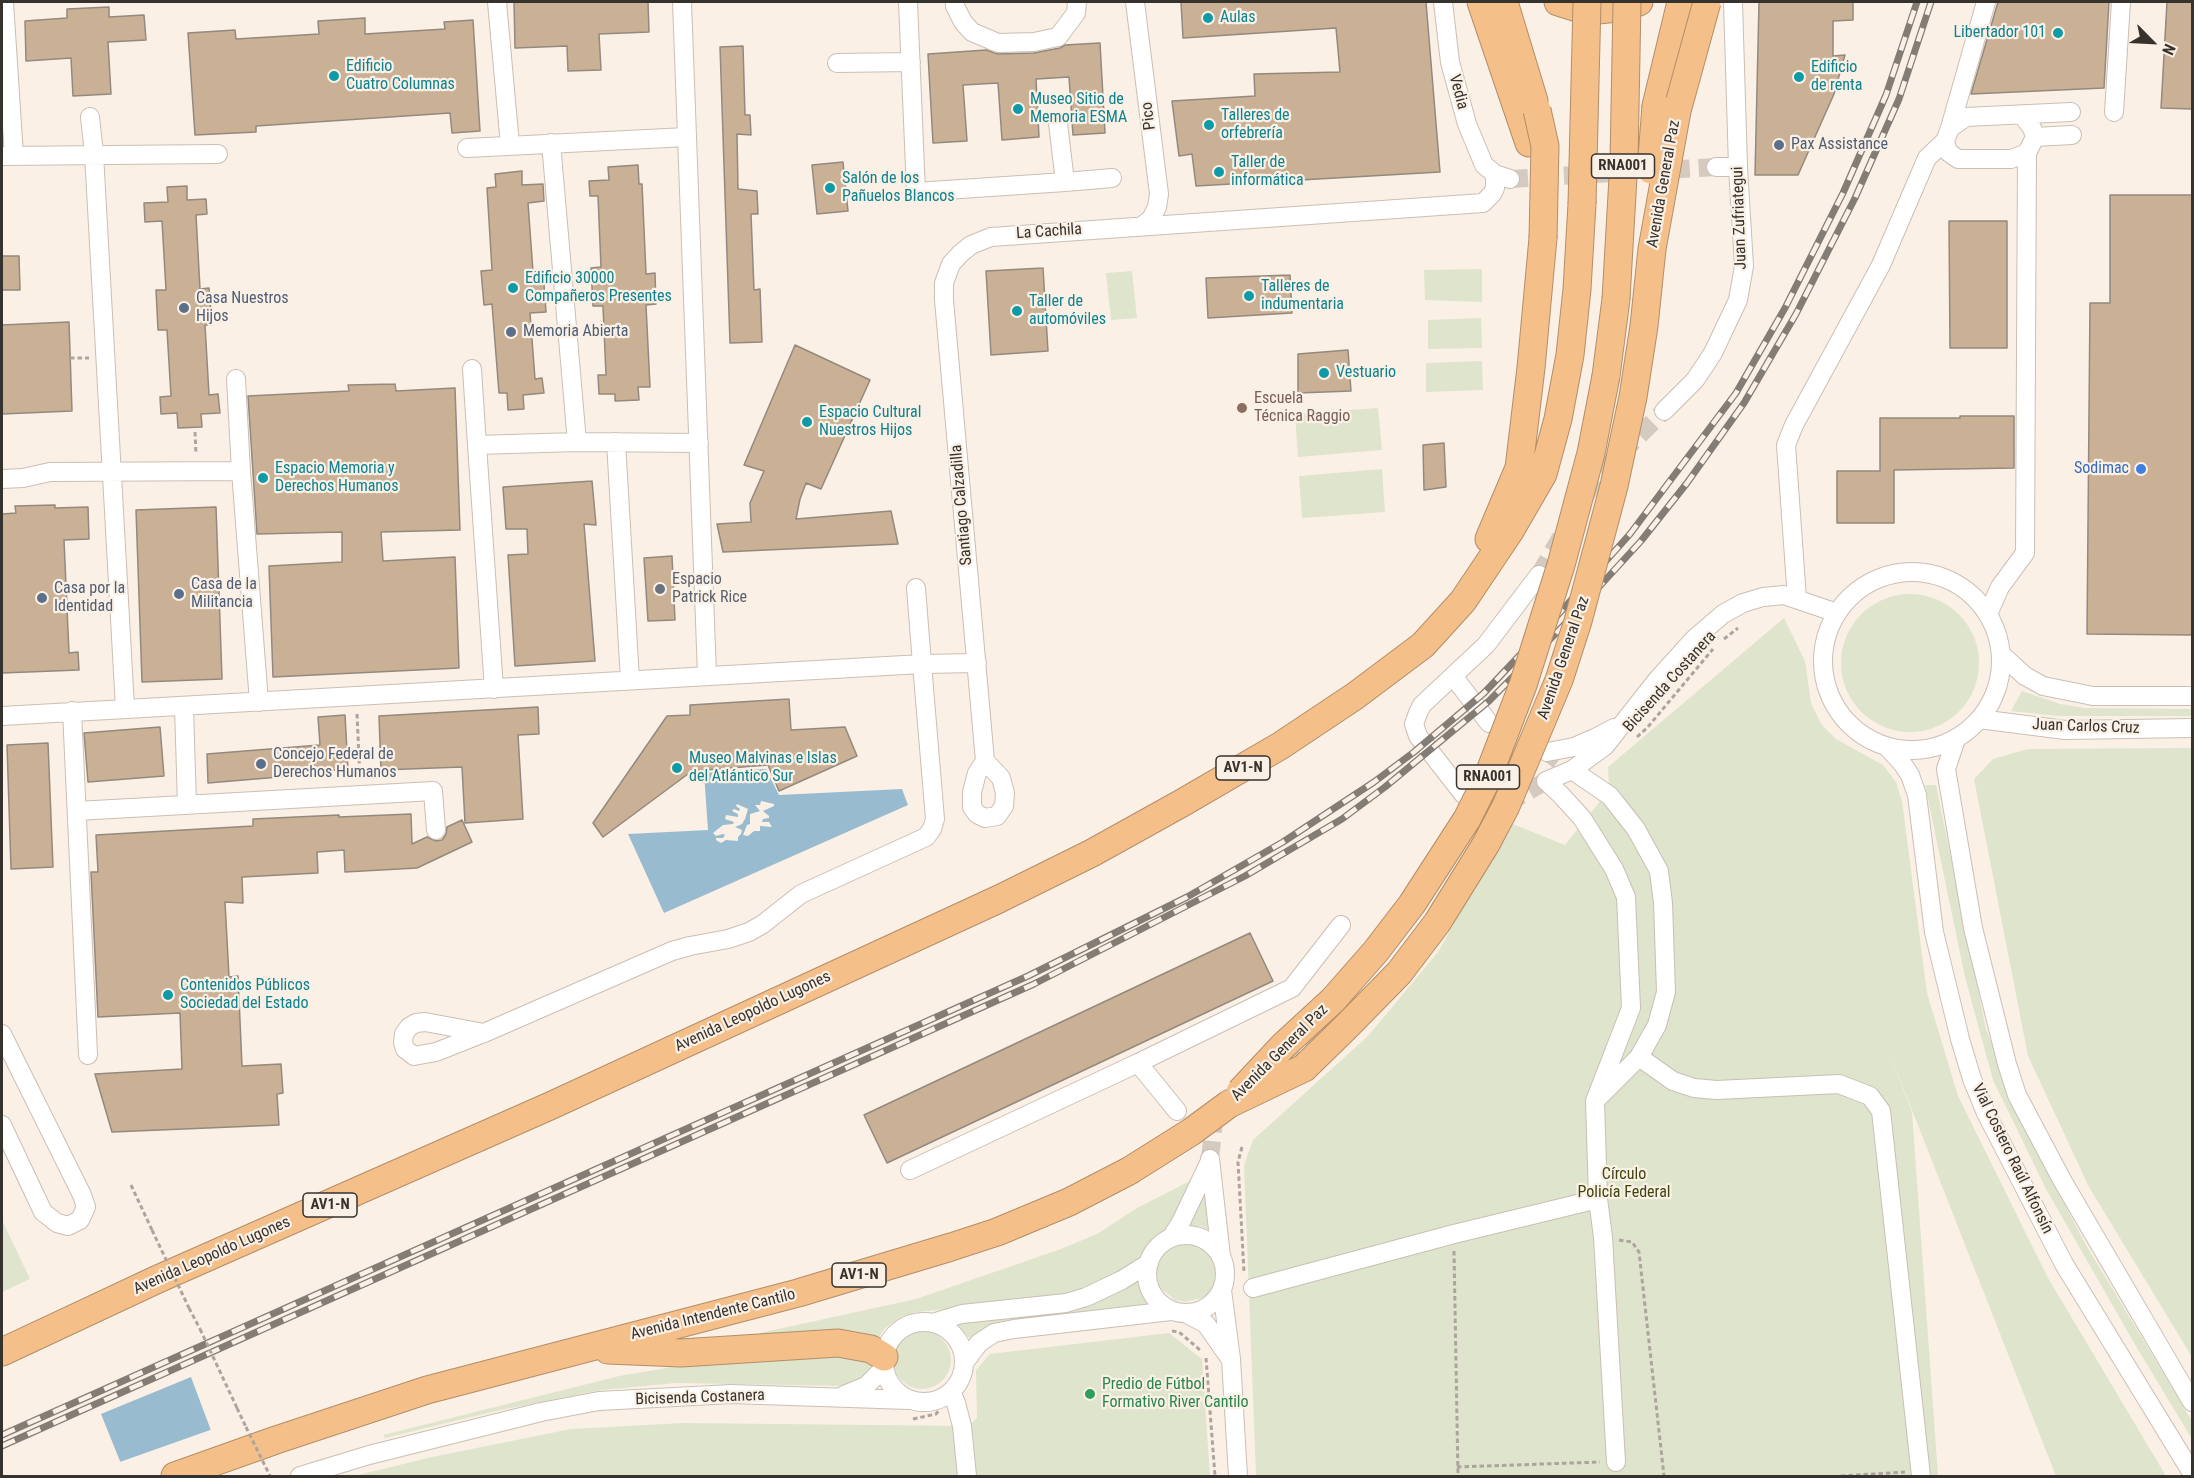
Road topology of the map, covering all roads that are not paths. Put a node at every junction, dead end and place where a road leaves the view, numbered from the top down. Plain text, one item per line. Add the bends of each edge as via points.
1 (4, 2) edge
2 (497, 2) edge
3 (682, 2) edge
4 (908, 2) edge
5 (956, 2) edge
6 (1077, 2) edge
7 (1135, 2) edge
8 (1443, 2) edge
9 (1558, 2) edge
10 (1587, 2) edge
11 (1627, 2) edge
12 (1632, 2) edge
13 (1639, 2) edge
14 (1681, 2) edge
15 (1707, 2) edge
16 (1733, 2) edge
17 (1986, 2) edge
18 (2121, 2) edge
19 (1489, 3) edge
20 (1627, 34) junction
21 (911, 62) junction
22 (837, 63) dead end
23 (2071, 112) dead end
24 (2114, 112) dead end
25 (2022, 115) junction
26 (90, 117) dead end
27 (1058, 123) dead end
28 (1947, 134) junction
29 (2072, 135) dead end
30 (687, 137) junction
31 (551, 143) junction
32 (510, 145) junction
33 (2031, 145) junction
34 (467, 148) dead end
35 (94, 154) junction
36 (218, 154) dead end
37 (8, 156) edge
38 (1716, 167) tunnel mouth
39 (1738, 167) junction
40 (1503, 177) joint
41 (1112, 178) dead end
42 (1065, 182) junction
43 (1143, 225) junction
44 (1652, 249) junction
45 (1542, 250) junction
46 (960, 254) joint
47 (472, 369) dead end
48 (236, 379) dead end
49 (1664, 411) tunnel mouth
50 (577, 442) junction
51 (616, 442) junction
52 (699, 443) junction
53 (477, 445) junction
54 (112, 471) junction
55 (241, 471) junction
56 (2, 479) edge
57 (1539, 575) tunnel mouth
58 (916, 588) dead end
59 (1797, 599) junction
60 (1463, 601) junction
61 (1837, 613) junction
62 (1988, 614) junction
63 (2004, 657) junction
64 (977, 663) junction
65 (922, 664) junction
66 (707, 675) junction
67 (1453, 676) junction
68 (630, 680) junction
69 (494, 689) junction
70 (2193, 696) edge
71 (260, 702) junction
72 (183, 706) junction
73 (125, 708) junction
74 (72, 711) junction
75 (2, 716) edge
76 (1979, 719) junction
77 (1623, 722) junction
78 (1489, 723) tunnel mouth
79 (2193, 728) edge
80 (1956, 739) junction
81 (1888, 748) junction
82 (1547, 752) dead end
83 (985, 761) dead end
84 (1572, 770) junction
85 (1464, 795) dead end
86 (187, 806) junction
87 (76, 811) junction
88 (436, 830) dead end
89 (1341, 925) dead end
90 (2, 1034) edge
91 (484, 1034) dead end
92 (88, 1054) dead end
93 (1639, 1057) junction
94 (1138, 1064) junction
95 (1595, 1101) junction
96 (1229, 1104) junction
97 (1177, 1111) dead end
98 (2, 1125) edge
99 (910, 1170) dead end
100 (1598, 1199) junction
101 (1171, 1238) junction
102 (1221, 1256) junction
103 (1149, 1263) junction
104 (1249, 1280) road end
105 (1222, 1290) junction
106 (1179, 1312) junction
107 (932, 1323) junction
108 (580, 1349) junction
109 (2, 1352) edge
110 (1231, 1359) junction
111 (884, 1363) junction
112 (964, 1363) junction
113 (951, 1392) junction
114 (839, 1397) junction
115 (909, 1400) junction
116 (2193, 1402) edge
117 (1616, 1462) road end
118 (1921, 1473) edge
119 (2193, 1473) edge
120 (175, 1476) edge
121 (300, 1476) edge
122 (967, 1476) edge
123 (1238, 1476) edge

1 - 37 street
2 - 32 street
3 - 30 street
4 - 21 street
5 - 6 street via 963,22 972,32 998,44 1058,37 1076,13
7 - 43 street, Pico via 1159,194 1151,219
8 - 40 street, Vedia via 1450,62 1462,109 1481,160 1489,171
9 - 13 highway via 1598,10
10 - 60 highway, RNA001, bridge via 1577,289 1558,419 1543,474
11 - 20 highway, Avenida General Paz / RNA001, bridge
12 - 20 highway, bridge
14 - 44 highway, bridge via 1656,106 1651,176
15 - 44 highway, Avenida General Paz, bridge via 1677,111
16 - 39 street, Juan Zufriategui
17 - 28 street
18 - 24 street
19 - 45 highway, bridge via 1529,143
19 - 45 highway, bridge via 1537,110 1545,146
20 - 96 highway, Avenida General Paz / RNA001, bridge via 1617,287 1606,376 1577,510 1519,696 1467,819 1412,904 1334,1000 1283,1046
21 - 22 street
21 - 42 street via 916,192
23 - 25 street
25 - 28 street via 1966,117
25 - 33 street via 2032,128
26 - 35 street
27 - 42 street
28 - 33 street via 1948,152 1958,159 2011,159
28 - 59 street via 1927,158 1881,264 1786,445
29 - 33 street
30 - 31 street
30 - 52 street
31 - 32 street
31 - 50 street
32 - 34 street
33 - 62 street via 2025,554 2000,587
35 - 36 street
35 - 37 street
35 - 54 street
38 - 39 street
39 - 49 street, Juan Zufriategui via 1744,266 1738,300 1695,380
40 - 43 street, La Cachila via 1483,204
41 - 42 street
43 - 46 street, La Cachila via 991,237
44 - 96 highway, Avenida General Paz, bridge via 1633,397 1596,559 1558,680 1506,807 1437,923 1399,973 1304,1068
45 - 60 highway via 1519,468
46 - 64 street, Santiago Calzadilla via 951,264 944,283 944,300
47 - 53 street
48 - 55 street
50 - 51 street
50 - 53 street
51 - 52 street
51 - 68 street
52 - 66 street
53 - 69 street
54 - 55 street
54 - 56 street via 50,472
54 - 73 street
55 - 71 street
57 - 67 street via 1486,645
58 - 65 street
59 - 61 street
59 - 77 street via 1784,595 1763,597 1724,614 1694,639
60 - 109 highway, Avenida Leopoldo Lugones / AV1-N via 1423,645 1355,696 1280,746 1092,853 550,1106
61 - 62 street via 1854,593 1875,579 1900,572 1926,572 1951,580 1972,594
61 - 81 street via 1823,650 1823,674 1830,697 1860,735
62 - 63 street
63 - 70 street, Juan Carlos Cruz via 2043,686 2076,693
63 - 76 street via 1991,702
64 - 65 street
64 - 83 street, Santiago Calzadilla
65 - 66 street
65 - 91 street via 935,819 926,837 801,894 749,932 672,951
66 - 68 street
67 - 78 street
67 - 85 street via 1422,705 1414,724 1418,736
68 - 69 street
69 - 71 street
71 - 72 street
72 - 73 street
72 - 86 street
73 - 74 street
74 - 75 street
74 - 87 street
76 - 79 street, Juan Carlos Cruz via 2065,730
76 - 80 street
77 - 82 street via 1574,747
77 - 84 street via 1605,746
80 - 81 street via 1933,748
80 - 116 street, Vial Costero Raúl Alfonsín via 1946,769 1973,928 2017,1095 2062,1180
81 - 119 street, Vial Costero Raúl Alfonsín via 1906,769 1917,795 1934,932 1960,1040 1986,1113 2064,1264
84 - 93 street via 1610,796 1636,829 1659,871 1666,992 1658,1025
84 - 95 street via 1546,781 1582,818 1614,869 1626,897 1631,1008
86 - 87 street
86 - 88 street via 433,791
87 - 92 street
89 - 94 street via 1292,988
90 - 98 street via 82,1194 86,1207 80,1220 69,1226 43,1212
93 - 95 street
93 - 118 street via 1673,1081 1694,1088 1839,1084 1870,1096 1881,1111
94 - 97 street
94 - 99 street
95 - 100 street
96 - 108 highway, Avenida Intendente Cantilo / AV1-N, bridge via 1129,1171 997,1232 798,1293
100 - 104 street
100 - 117 street
101 - 102 street via 1194,1235 1215,1247
101 - 102 street via 1210,1159
101 - 103 street via 1153,1252
102 - 105 street via 1225,1267
103 - 106 street via 1148,1286 1153,1296 1161,1305
103 - 107 street via 1122,1280 1066,1303 962,1314
105 - 106 street via 1208,1307
105 - 110 street
106 - 110 street via 1206,1324
106 - 112 street via 994,1333 979,1343
107 - 111 street via 916,1323 901,1329 890,1341
107 - 112 street via 949,1330 960,1345
108 - 111 highway via 681,1353 838,1343 871,1348
108 - 120 highway, Avenida Intendente Cantilo / AV1-N via 428,1389
110 - 123 street
111 - 114 street via 866,1386
111 - 115 street via 888,1382
112 - 113 street
113 - 115 street via 924,1403
113 - 122 street via 962,1426
114 - 115 street
114 - 121 street via 731,1394 599,1401 379,1452

